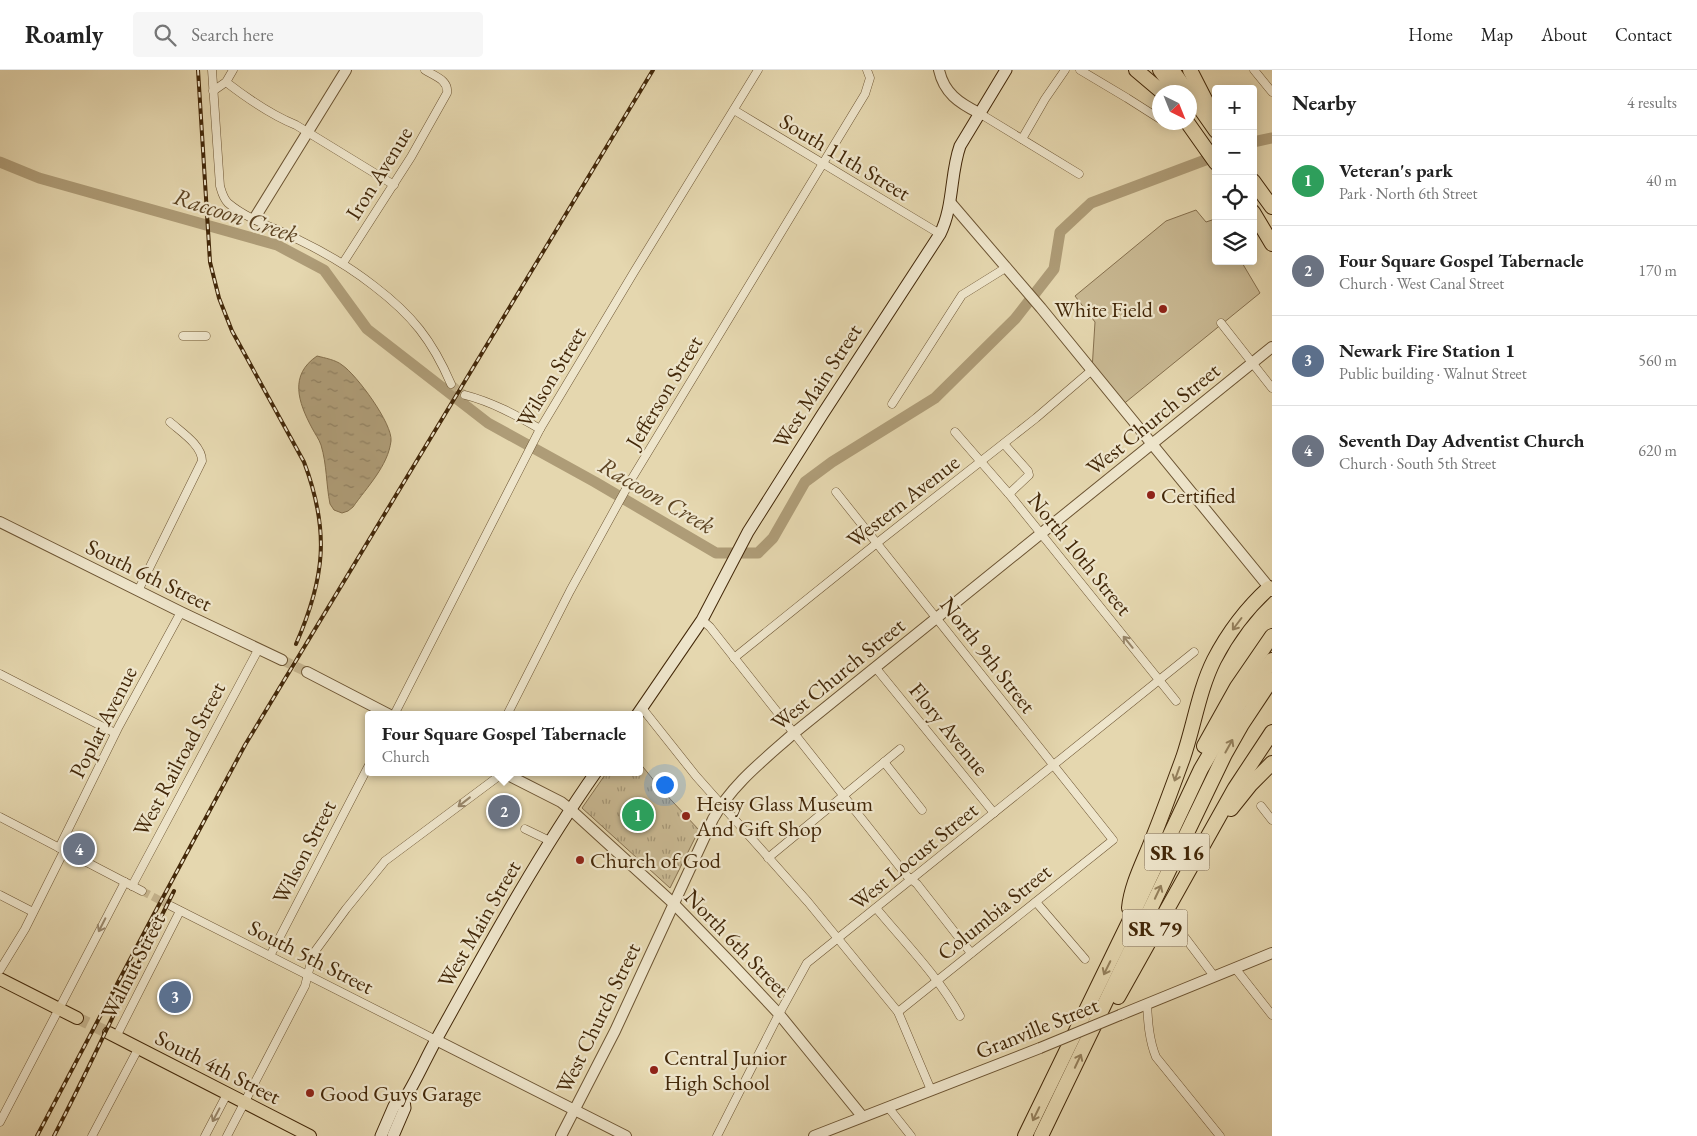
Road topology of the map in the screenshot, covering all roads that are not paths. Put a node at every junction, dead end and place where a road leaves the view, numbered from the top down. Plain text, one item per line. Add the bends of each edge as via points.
1 (212, 70) edge
2 (233, 70) edge
3 (346, 70) edge
4 (425, 70) edge
5 (758, 70) edge
6 (868, 70) edge
7 (939, 70) edge
8 (1006, 70) edge
9 (1065, 70) edge
10 (1080, 70) edge
11 (1136, 70) edge
12 (1160, 70) edge
13 (1172, 70) edge
14 (1190, 70) edge
15 (1254, 70) edge
16 (226, 82) junction
17 (1154, 85) edge
18 (1171, 85) edge
19 (1183, 85) edge
20 (213, 91) junction
21 (1272, 92) edge
22 (734, 110) junction
23 (1197, 112) edge
24 (979, 113) junction
25 (1212, 113) edge
26 (1152, 114) edge
27 (1197, 122) edge
28 (308, 132) junction
29 (1207, 136) edge
30 (1022, 139) junction
31 (1212, 151) edge
32 (822, 164) junction
33 (1079, 174) dead end
34 (394, 185) junction
35 (1257, 186) edge
36 (950, 202) junction
37 (1272, 207) edge
38 (254, 219) junction
39 (1257, 219) edge
40 (940, 234) junction
41 (1272, 244) edge
42 (343, 263) junction
43 (1007, 267) junction
44 (1221, 323) dead end
45 (183, 336) dead end
46 (206, 336) dead end
47 (1272, 347) edge
48 (1252, 363) junction
49 (1092, 370) junction
50 (451, 384) tunnel mouth
51 (1272, 388) edge
52 (465, 394) tunnel mouth
53 (892, 404) dead end
54 (170, 422) dead end
55 (540, 429) junction
56 (955, 432) dead end
57 (1004, 444) junction
58 (1152, 444) junction
59 (982, 462) junction
60 (836, 492) dead end
61 (1009, 494) junction
62 (0, 522) edge
63 (1040, 534) junction
64 (877, 542) junction
65 (1271, 589) edge
66 (138, 591) junction
67 (181, 612) junction
68 (936, 618) junction
69 (702, 620) junction
70 (1272, 636) edge
71 (258, 650) junction
72 (1194, 652) dead end
73 (734, 658) junction
74 (282, 660) tunnel mouth
75 (1272, 660) edge
76 (876, 667) junction
77 (306, 672) tunnel mouth
78 (0, 674) edge
79 (1272, 679) edge
80 (1159, 680) junction
81 (1176, 701) dead end
82 (382, 711) edge
83 (396, 711) edge
84 (509, 711) edge
85 (639, 711) edge
86 (643, 716) edge
87 (1272, 732) edge
88 (116, 733) junction
89 (794, 733) junction
90 (900, 749) dead end
91 (884, 762) junction
92 (1272, 763) edge
93 (1054, 765) junction
94 (365, 773) edge
95 (497, 776) edge
96 (510, 776) edge
97 (593, 776) edge
98 (844, 795) junction
99 (1186, 800) junction
100 (721, 804) junction
101 (1261, 806) dead end
102 (570, 809) junction
103 (922, 810) dead end
104 (994, 813) junction
105 (0, 817) edge
106 (1272, 820) edge
107 (1216, 822) junction
108 (525, 829) dead end
109 (550, 840) junction
110 (1113, 840) joint
111 (62, 850) junction
112 (768, 858) junction
113 (911, 880) junction
114 (128, 884) junction
115 (142, 891) tunnel mouth
116 (0, 895) edge
117 (1036, 902) junction
118 (673, 903) junction
119 (171, 906) tunnel mouth
120 (876, 908) junction
121 (180, 911) junction
122 (33, 912) junction
123 (1128, 924) junction
124 (1177, 927) dead end
125 (838, 939) junction
126 (971, 953) junction
127 (1272, 953) edge
128 (270, 956) junction
129 (1085, 960) dead end
130 (1235, 968) junction
131 (0, 970) edge
132 (307, 974) junction
133 (1214, 976) junction
134 (0, 979) edge
135 (937, 981) junction
136 (1147, 1004) junction
137 (58, 1009) junction
138 (898, 1012) junction
139 (779, 1014) junction
140 (1272, 1015) edge
141 (960, 1016) dead end
142 (77, 1018) tunnel mouth
143 (1092, 1031) junction
144 (113, 1035) joint
145 (436, 1040) junction
146 (138, 1049) junction
147 (930, 1090) junction
148 (227, 1094) junction
149 (404, 1100) junction
150 (244, 1102) junction
151 (888, 1107) junction
152 (574, 1109) junction
153 (862, 1116) junction
154 (0, 1122) edge
155 (92, 1136) edge
156 (205, 1136) edge
157 (227, 1136) edge
158 (310, 1136) edge
159 (380, 1136) edge
160 (393, 1136) edge
161 (561, 1136) edge
162 (626, 1136) edge
163 (717, 1136) edge
164 (814, 1136) edge
165 (911, 1136) edge
166 (1025, 1136) edge
167 (1041, 1136) edge
168 (1220, 1136) edge

1 - 20 street
2 - 16 street
3 - 28 street
4 - 34 street, Iron Avenue via 446,84 447,89
5 - 22 street, Wilson Street
6 - 32 street, Jefferson Street via 870,78 865,94
7 - 24 street via 952,95
8 - 24 main road, West Main Street
9 - 30 street
10 - 26 street
11 - 17 highway
12 - 18 highway
13 - 19 highway
14 - 25 highway
15 - 21 street
16 - 20 street
16 - 28 street
20 - 38 street via 223,197
22 - 32 street, South 11th Street
22 - 55 street, Wilson Street
23 - 29 highway
24 - 30 street
24 - 36 main road, West Main Street via 956,156
27 - 29 highway
28 - 34 street
28 - 38 street
29 - 31 highway
30 - 33 street
32 - 40 street, South 11th Street
32 - 84 street, Jefferson Street via 606,523
34 - 42 street, Iron Avenue
35 - 37 highway
36 - 40 main road, West Main Street
36 - 43 street
38 - 42 street
39 - 41 highway
40 - 69 main road, West Main Street via 748,532
42 - 50 street via 382,292 416,324 435,350
43 - 49 street
43 - 53 street via 962,296
44 - 48 street
45 - 46 street
47 - 48 street, West Church Street
48 - 51 street
48 - 58 street, West Church Street
49 - 57 street, Western Avenue
49 - 58 street
52 - 55 street
54 - 66 street via 197,446 202,461
55 - 83 street, Wilson Street
56 - 59 street, North 10th Street
57 - 59 street, Western Avenue
57 - 61 street via 1028,471
58 - 63 street, West Church Street
58 - 65 street
59 - 61 street, North 10th Street
59 - 64 street, Western Avenue
60 - 64 street, North 9th Street
61 - 63 street, North 10th Street
62 - 66 street, South 6th Street
63 - 68 street, West Church Street
80 -> 63 street, North 10th Street
64 - 68 street, North 9th Street
64 - 73 street, Western Avenue
65 -> 123 highway via 1249,608 1232,630 1208,674 1183,757 1130,899
66 - 67 street, South 6th Street
67 - 71 street, South 6th Street
67 - 88 street, Poplar Avenue
68 - 76 street, West Church Street
68 - 93 street, North 9th Street
69 - 73 street
69 - 85 main road, West Main Street
70 - 99 highway via 1237,687 1204,745 1192,772
71 - 74 street, South 6th Street
71 - 114 street, West Railroad Street
72 - 80 street, West Locust Street
73 - 89 street
75 - 99 highway, SR 16 via 1239,704
76 - 89 street, West Church Street
76 - 104 street, Flory Avenue
77 - 82 street
78 - 88 street
143 -> 79 highway, SR 16 via 1225,754
80 - 81 street, North 10th Street
80 - 93 street, West Locust Street
86 - 100 street
87 - 107 highway, SR 79
88 - 111 street, Poplar Avenue
89 - 98 street
89 - 100 street, West Church Street via 744,778
90 - 91 street
91 - 98 street
91 - 103 street
92 - 107 highway via 1227,815
93 - 104 street, West Locust Street
93 - 110 street, North 9th Street
94 - 128 street, Wilson Street
95 -> 132 street via 385,862 312,954
96 - 102 street
97 - 102 main road, West Main Street
98 - 112 street
98 - 113 street
99 - 123 highway, SR 16
100 - 112 street
100 - 118 street, West Church Street
101 - 106 street
102 - 109 main road, West Main Street
102 - 118 street, North 6th Street
104 - 113 street, West Locust Street
105 - 111 street
107 - 143 highway, SR 79 via 1109,1014
108 - 109 street
109 - 145 main road, West Main Street
110 - 117 street, Columbia Street
111 - 114 street
111 - 122 street, Poplar Avenue
112 - 125 street
113 - 120 street, West Locust Street
113 - 126 street
114 - 115 street
114 -> 137 street, West Railroad Street
116 - 122 street
117 - 126 street, Columbia Street
117 - 129 street
118 - 139 street, North 6th Street
118 - 152 street, West Church Street via 615,1031
119 - 121 street, South 5th Street
120 - 125 street, West Locust Street
120 - 135 street
121 - 128 street, South 5th Street
121 - 144 street, Walnut Street
122 - 131 street, Poplar Avenue
123 -> 166 highway, SR 16
124 - 133 street
125 - 138 street
125 - 139 street, West Locust Street via 803,968
126 - 135 street, Columbia Street
127 - 130 street, Granville Street
128 - 132 street, South 5th Street
130 - 133 street, Granville Street
130 - 140 street
132 - 145 street, South 5th Street
132 - 150 street via 305,986
133 - 136 street, Granville Street
134 - 137 main road
135 - 138 street, Columbia Street
135 - 141 street
136 - 147 street, Granville Street, bridge
136 - 168 street via 1152,1049 1156,1057
137 - 142 main road
137 - 154 street, West Railroad Street
138 - 147 street
139 - 153 street, North 6th Street
139 - 163 street, West Locust Street
167 -> 143 highway, SR 16
144 - 146 main road, South 4th Street
145 - 149 main road, West Main Street
145 - 152 street
146 - 148 main road, South 4th Street
146 - 155 street, Walnut Street
147 - 151 street, Granville Street
148 - 150 main road, South 4th Street
148 -> 156 street
149 - 159 main road via 394,1106
149 - 160 main road via 405,1108
150 - 157 street
150 - 158 main road, South 4th Street
151 - 153 street, Granville Street
151 - 165 street
152 - 161 street, West Church Street
152 - 162 street
153 - 164 street, Granville Street

